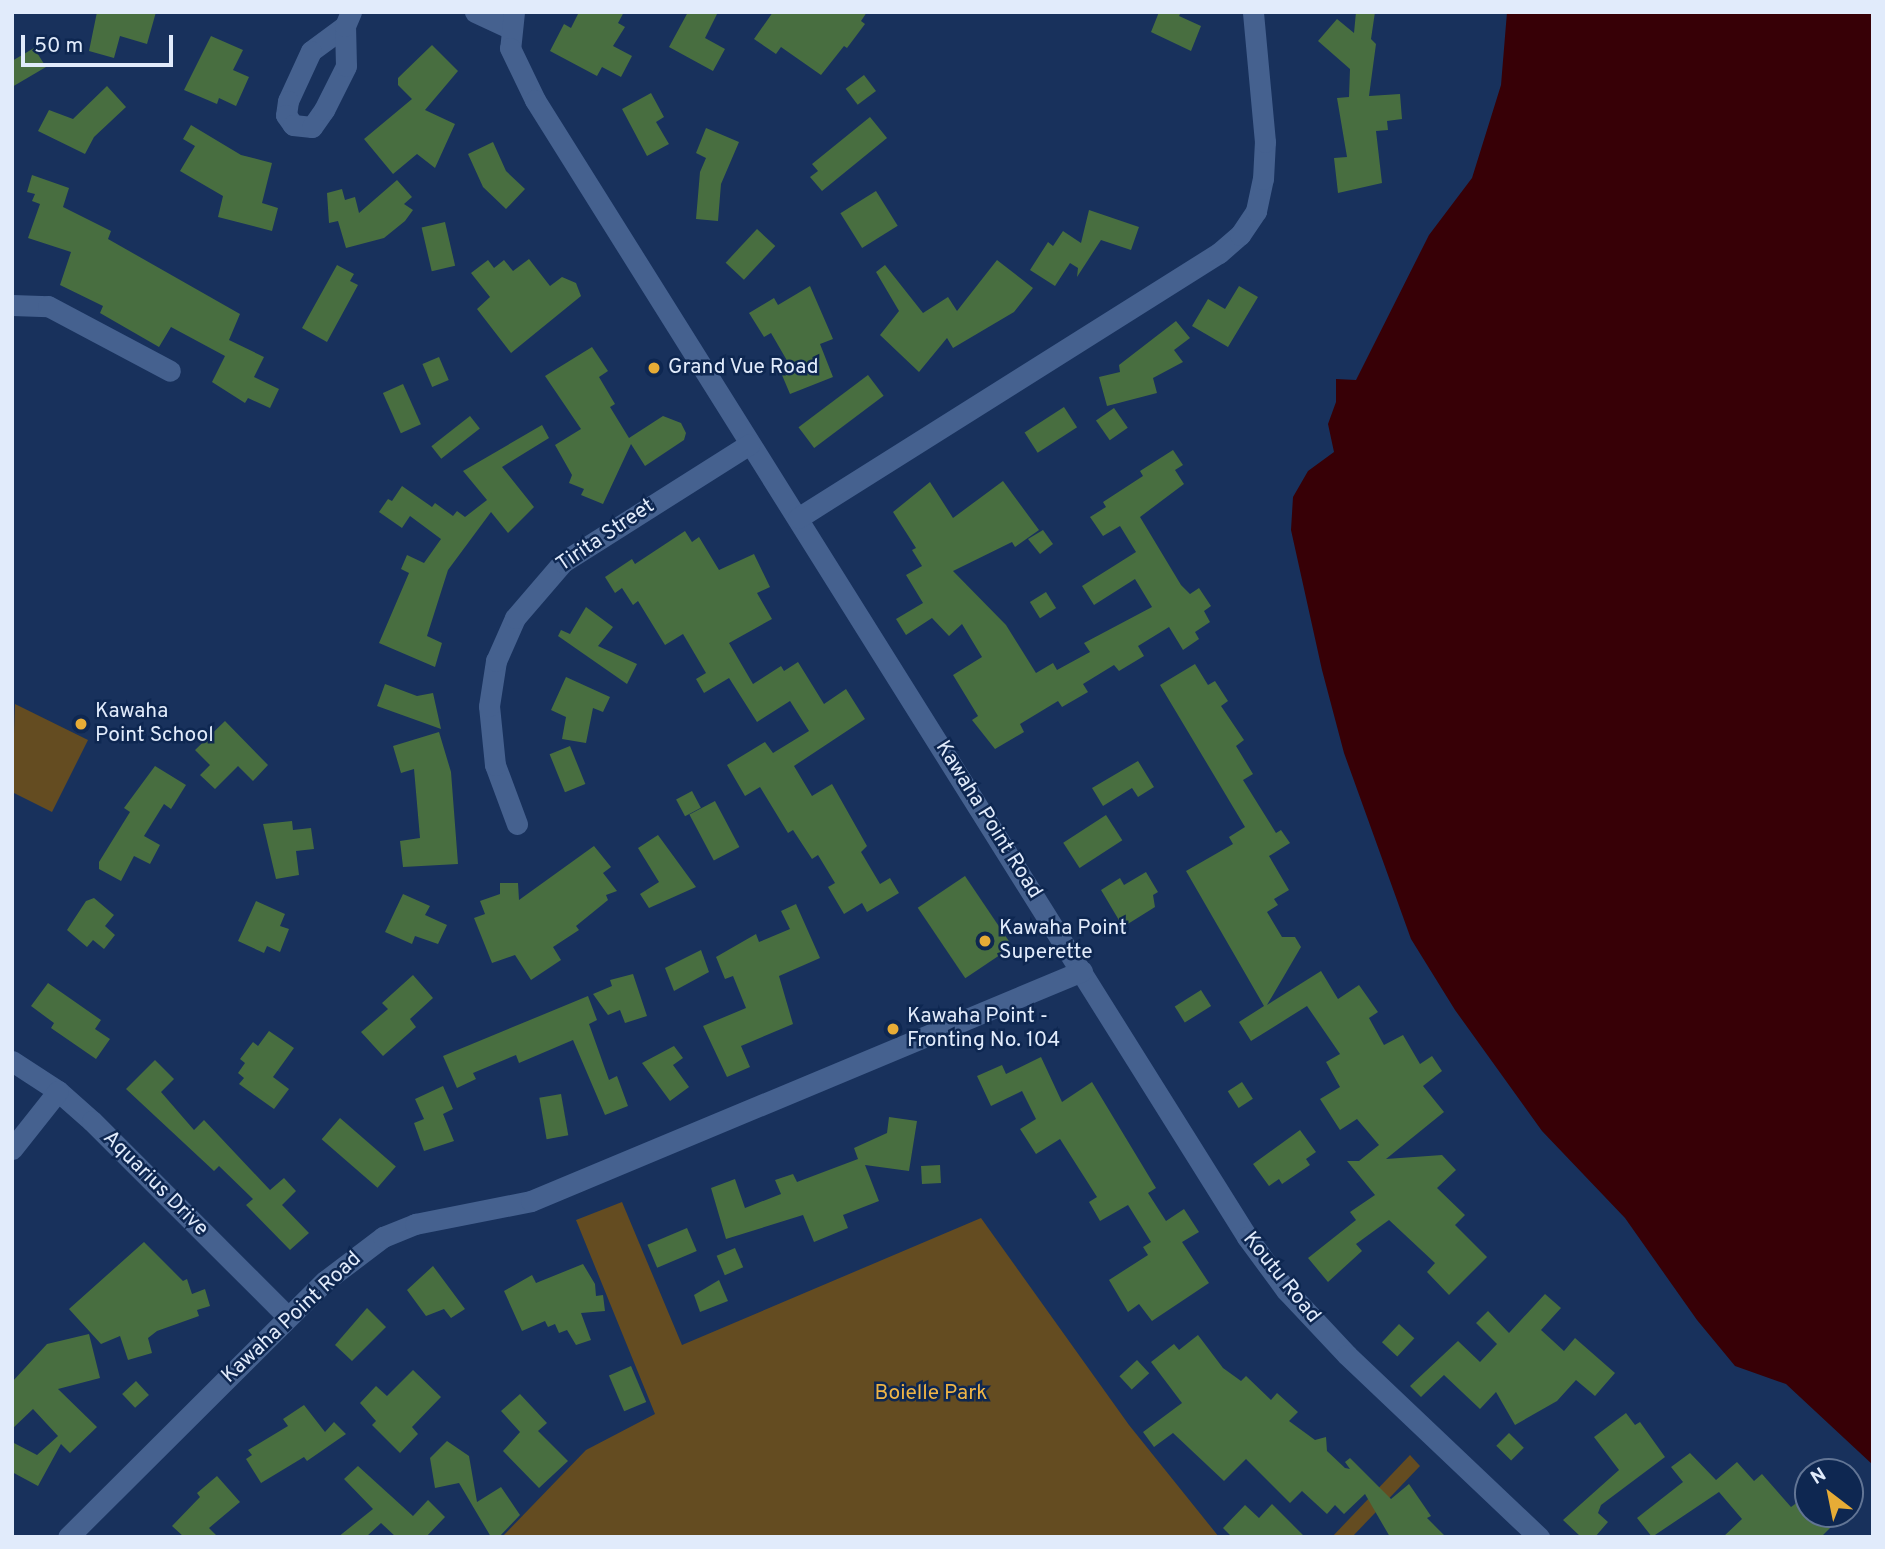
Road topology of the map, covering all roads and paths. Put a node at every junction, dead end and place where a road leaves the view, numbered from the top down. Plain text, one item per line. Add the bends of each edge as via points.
1 (475, 12) edge
2 (1253, 12) edge
3 (511, 20) edge
4 (12, 305) edge
5 (170, 371) dead end
6 (750, 444) junction
7 (798, 518) junction
8 (517, 824) dead end
9 (1082, 971) junction
10 (12, 1061) edge
11 (58, 1091) junction
12 (12, 1149) edge
13 (288, 1317) junction
14 (68, 1537) edge
15 (1539, 1537) edge

1 - 3 street
2 - 7 street via 1264,179 1256,211 1240,234 1219,253
3 - 6 street via 513,55 530,92
4 - 5 street via 48,306
6 - 7 street
6 - 8 street, Tirita Street via 563,562 515,618 496,661 489,706 495,765
7 - 9 street, Kawaha Point Road
9 - 13 street, Kawaha Point Road via 531,1201 415,1224 383,1237 355,1255
9 - 15 street, Koutu Road via 1247,1237 1286,1290
10 - 11 street, Aquarius Drive
11 - 12 street
11 - 13 street, Aquarius Drive
13 - 14 street, Kawaha Point Road

